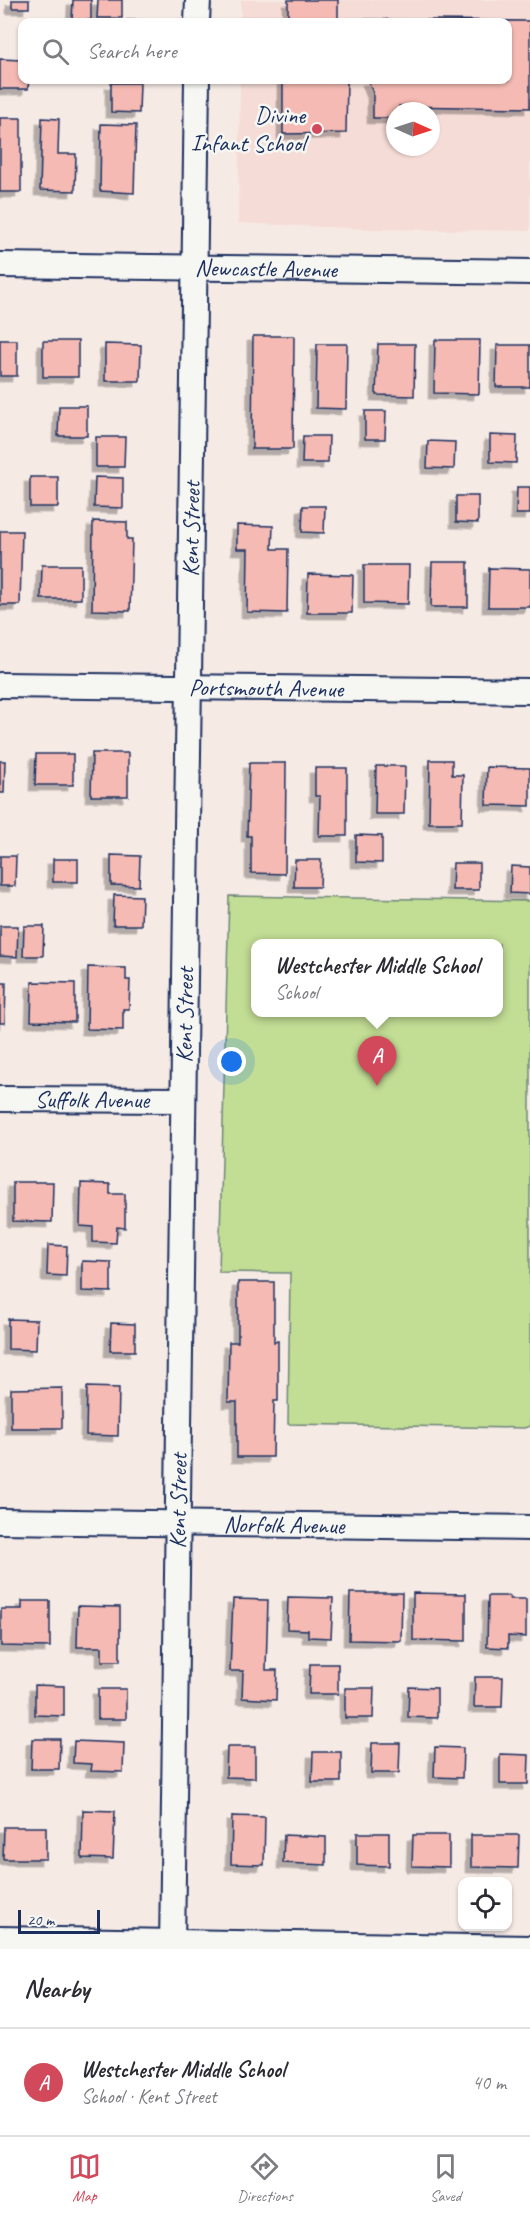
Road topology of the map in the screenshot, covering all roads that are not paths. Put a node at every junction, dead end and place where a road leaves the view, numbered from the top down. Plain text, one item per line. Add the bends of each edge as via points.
1 (198, 0) edge
2 (197, 18) edge
3 (197, 84) edge
4 (0, 266) edge
5 (194, 268) junction
6 (530, 272) edge
7 (0, 685) edge
8 (189, 685) junction
9 (530, 691) edge
10 (0, 1099) edge
11 (183, 1100) junction
12 (0, 1521) edge
13 (178, 1524) junction
14 (530, 1528) edge
15 (0, 1940) edge
16 (172, 1946) edge
17 (530, 1948) edge

1 - 2 street
3 - 5 street, Kent Street
4 - 5 street, Newcastle Avenue
5 - 6 street, Newcastle Avenue
5 - 8 street, Kent Street
7 - 8 street, Portsmouth Avenue
8 - 9 street, Portsmouth Avenue
8 - 11 street, Kent Street
10 - 11 street, Suffolk Avenue
11 - 13 street, Kent Street
12 - 13 street, Norfolk Avenue
13 - 14 street, Norfolk Avenue
13 - 16 street, Kent Street
15 - 16 street
16 - 17 street

